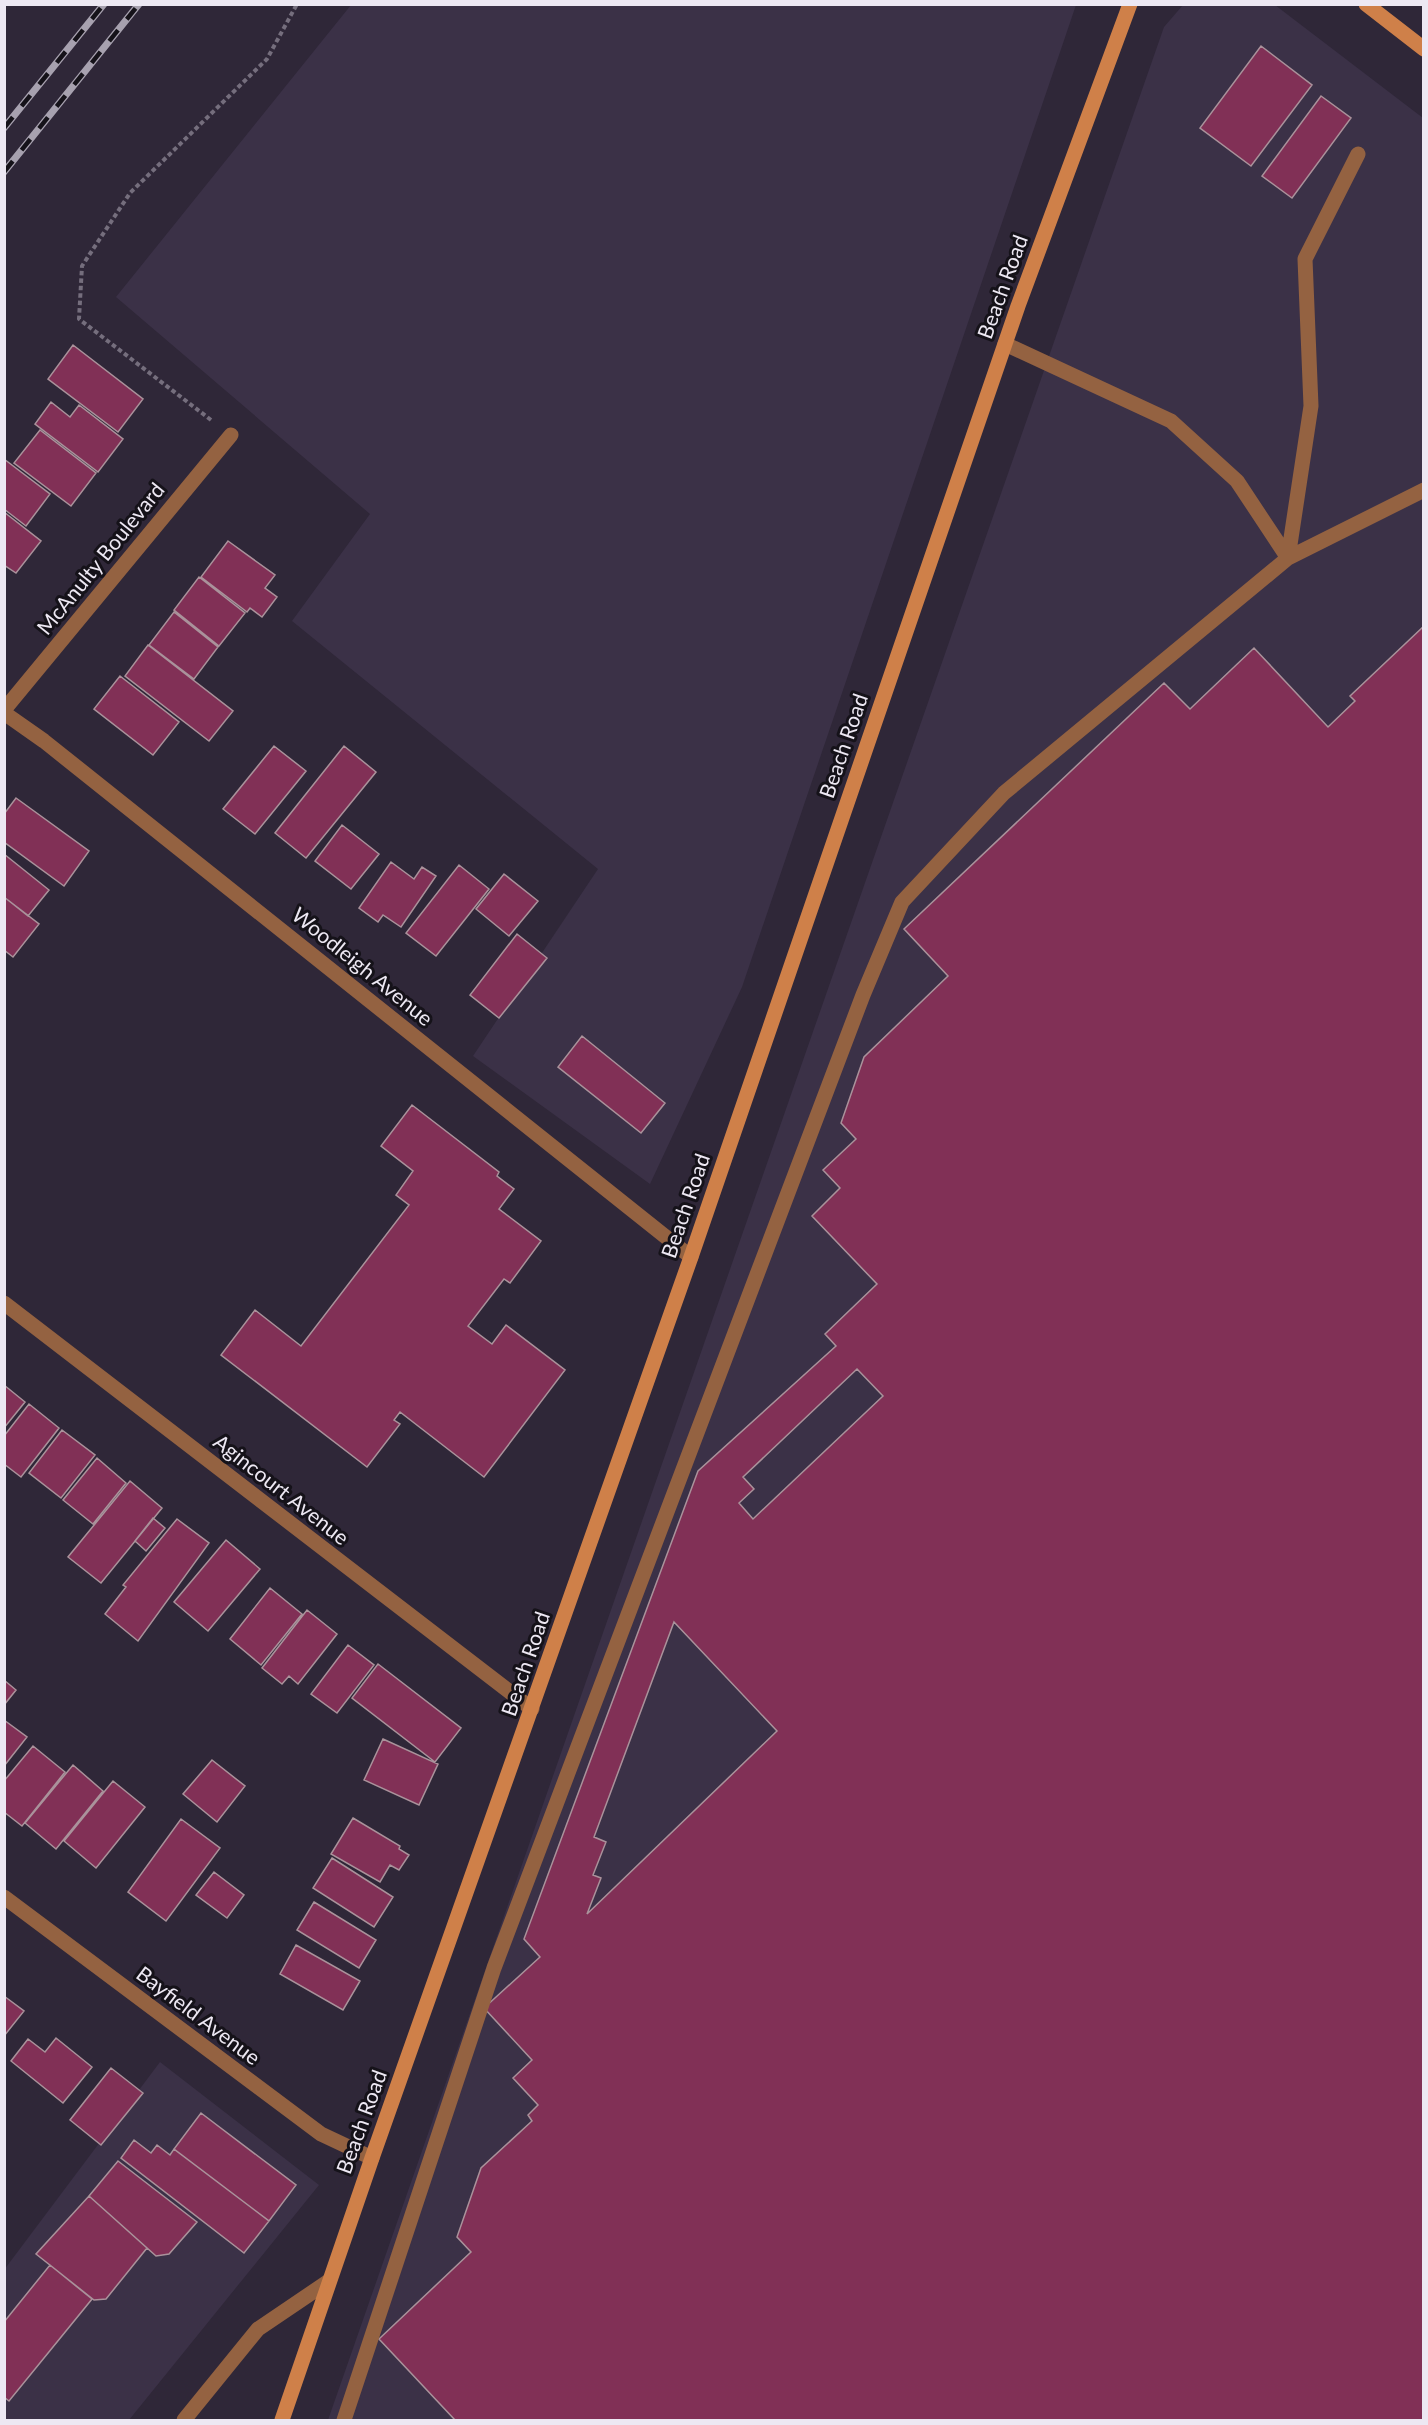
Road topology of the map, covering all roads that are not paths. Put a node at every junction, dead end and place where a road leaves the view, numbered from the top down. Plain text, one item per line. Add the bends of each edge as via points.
1 (1130, 4) edge
2 (1366, 4) edge
3 (1424, 49) edge
4 (1358, 153) dead end
5 (1005, 344) junction
6 (231, 435) road end
7 (1424, 490) edge
8 (1288, 558) junction
9 (4, 711) edge
10 (691, 1257) junction
11 (4, 1303) edge
12 (532, 1709) junction
13 (4, 1897) edge
14 (372, 2158) junction
15 (329, 2281) junction
16 (184, 2421) edge
17 (282, 2421) edge
18 (344, 2421) edge

1 - 5 street, Beach Road
2 - 3 street
4 - 8 street via 1305,259 1311,406
5 - 8 street via 1171,421 1237,481
5 - 10 street, Beach Road
6 - 9 street, McAnulty Boulevard
7 - 8 street
8 - 18 street via 1004,793 902,902 863,995 494,1968
9 - 10 street, Woodleigh Avenue
10 - 12 street, Beach Road
11 - 12 street, Agincourt Avenue
12 - 14 street, Beach Road
13 - 14 street, Bayfield Avenue via 321,2134
14 - 15 street, Beach Road
15 - 16 street via 258,2329
15 - 17 street, Beach Road

